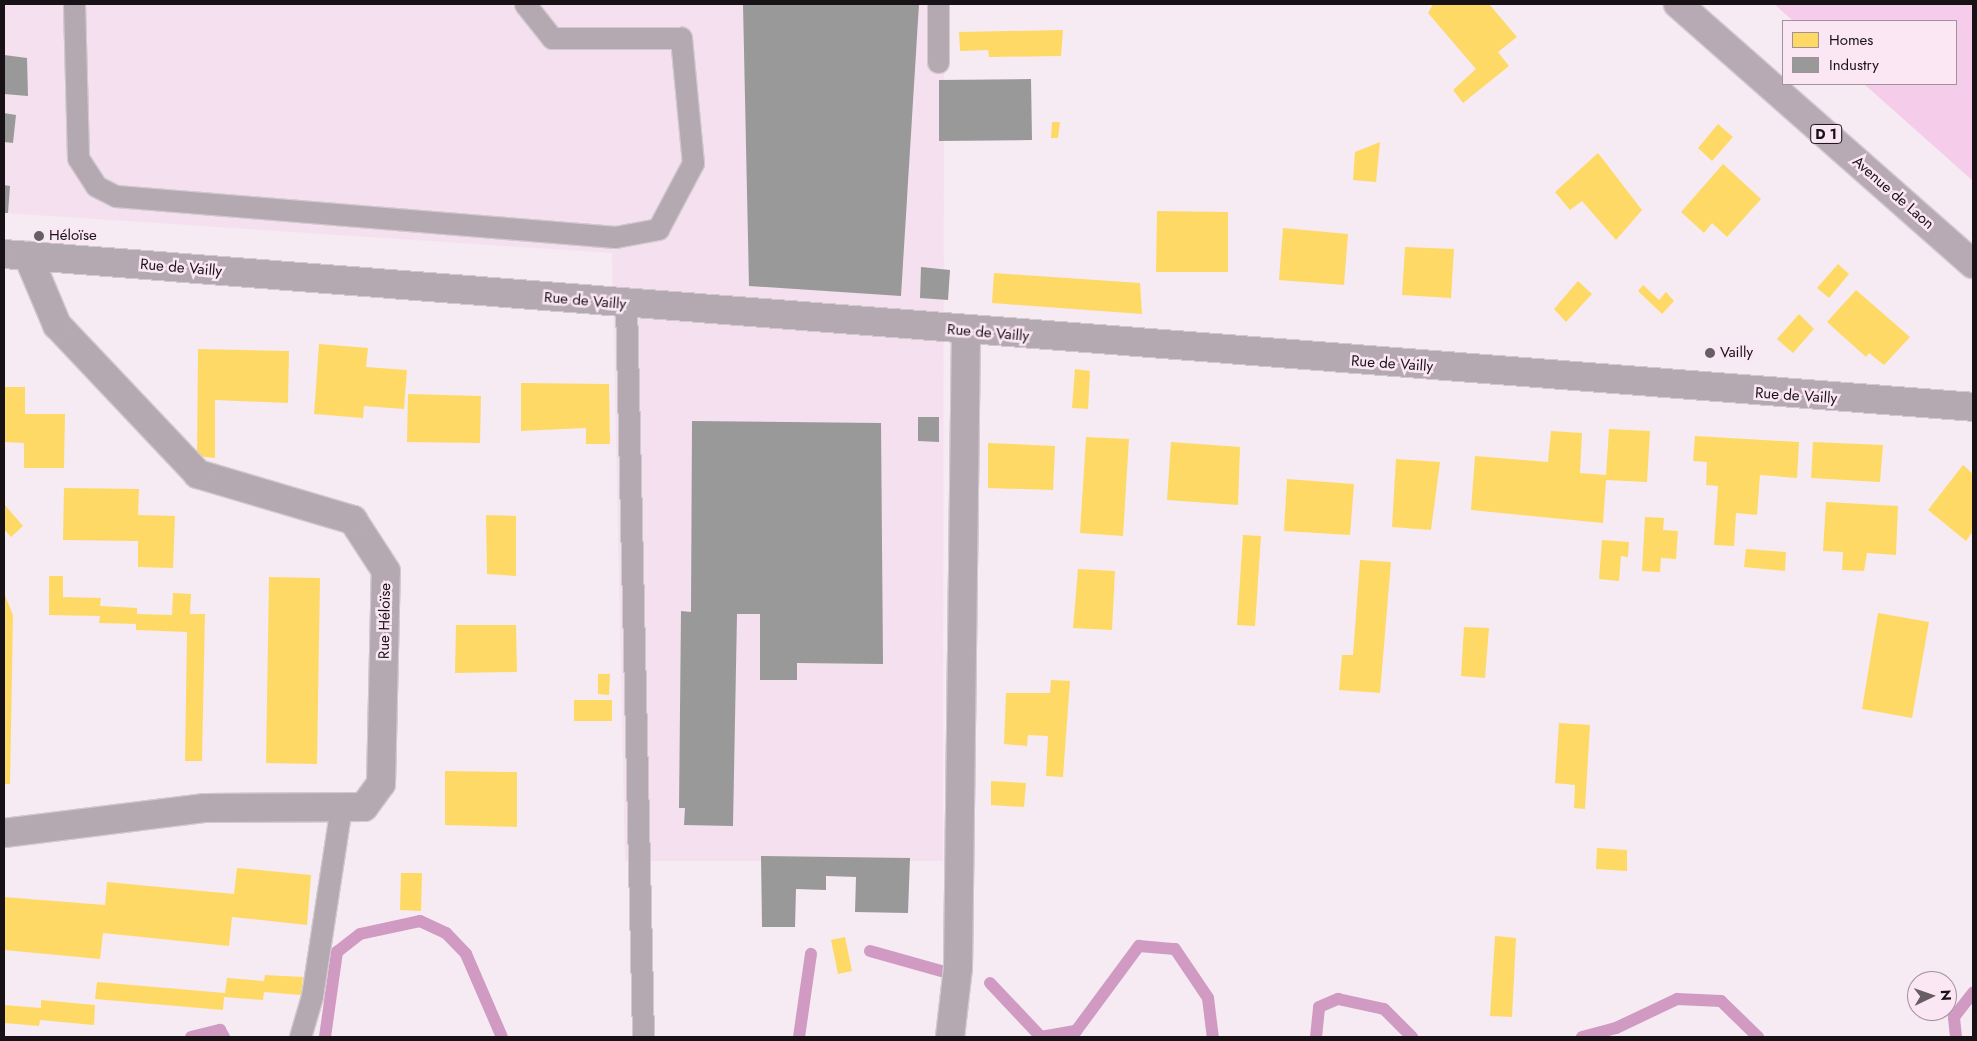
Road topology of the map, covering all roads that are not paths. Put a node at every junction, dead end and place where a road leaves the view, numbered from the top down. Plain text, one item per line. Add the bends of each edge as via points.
1 (74, 4) edge
2 (525, 4) edge
3 (938, 4) edge
4 (1678, 4) edge
5 (938, 62) dead end
6 (16, 255) edge
7 (1973, 264) edge
8 (626, 304) junction
9 (966, 331) junction
10 (1973, 407) edge
11 (341, 807) junction
12 (4, 833) edge
13 (950, 1036) edge
14 (300, 1037) edge
15 (643, 1037) edge

1 - 2 lane via 78,158 96,186 116,196 616,237 658,229 692,163 681,38 552,38
3 - 5 lane
4 - 7 main road, Avenue de Laon / D 1
6 - 8 street, Rue de Vailly
6 - 11 street, Rue Héloïse via 57,325 198,474 353,520 386,570 380,784 364,807
8 - 9 street, Rue de Vailly
8 - 15 lane
9 - 10 street, Rue de Vailly
9 - 13 street via 958,968
11 - 12 street, Rue Héloïse via 205,808
11 - 14 lane via 312,996

